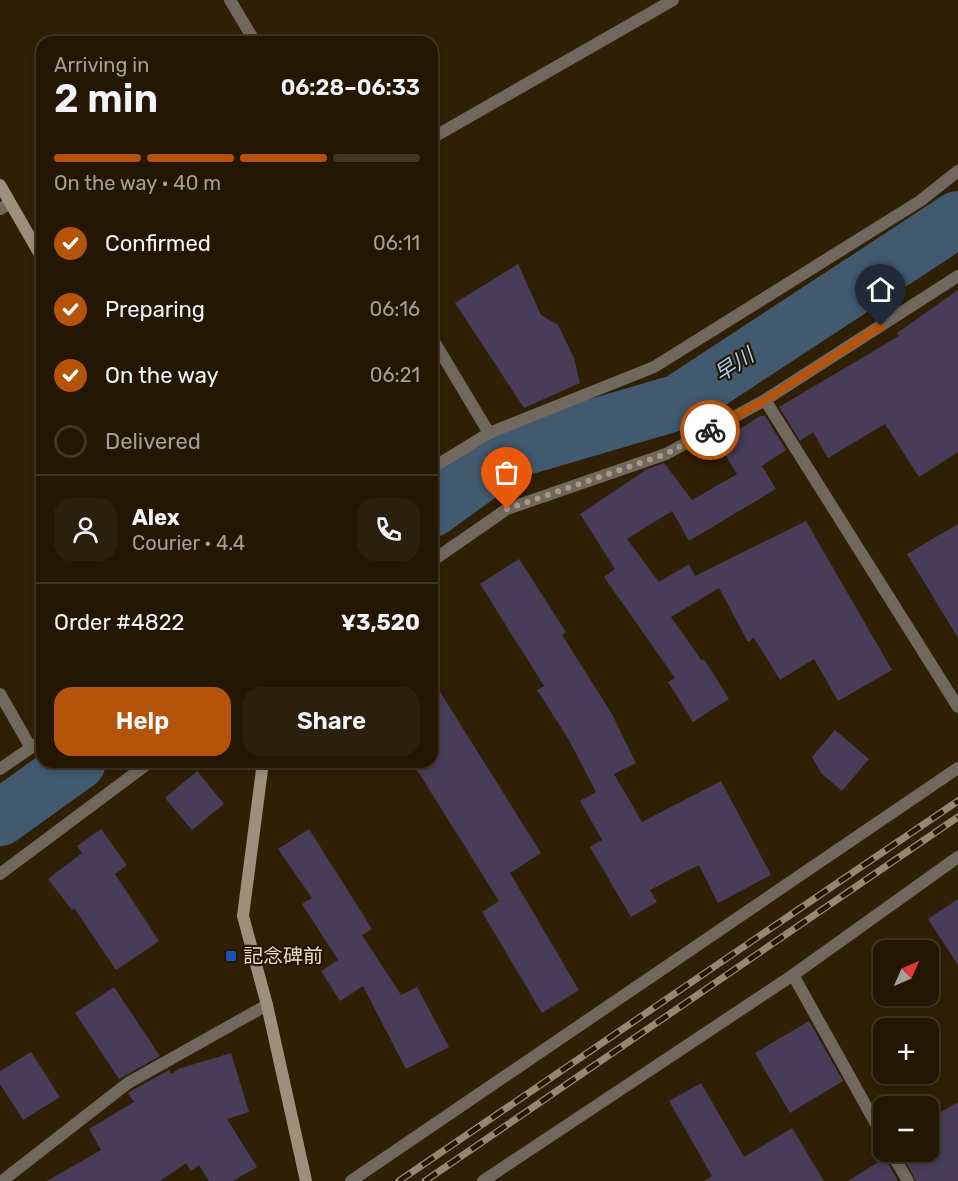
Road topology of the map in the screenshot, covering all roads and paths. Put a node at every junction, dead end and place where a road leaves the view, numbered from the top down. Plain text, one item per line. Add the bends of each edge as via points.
1 (230, 0) edge
2 (673, 0) edge
3 (251, 36) edge
4 (438, 135) edge
5 (958, 171) edge
6 (0, 185) edge
7 (5, 206) edge
8 (36, 250) edge
9 (958, 276) edge
10 (438, 348) edge
11 (765, 400) junction
12 (489, 433) junction
13 (438, 464) edge
14 (438, 557) edge
15 (0, 694) edge
16 (958, 707) edge
17 (36, 744) edge
18 (31, 748) junction
19 (142, 768) edge
20 (262, 768) edge
21 (958, 768) edge
22 (0, 769) edge
23 (958, 857) edge
24 (0, 874) edge
25 (793, 975) junction
26 (267, 1005) junction
27 (873, 1118) edge
28 (897, 1162) edge
29 (2, 1181) edge
30 (306, 1181) edge
31 (351, 1181) edge
32 (483, 1181) edge
33 (908, 1181) edge

1 - 3 street
2 - 4 street
5 - 12 street via 920,201 654,367
6 - 7 street
7 - 8 street
9 - 11 street
10 - 12 street
11 - 14 street via 666,454 507,509
11 - 16 street
12 - 13 street
15 - 18 street
17 - 18 street
18 - 22 street
19 - 24 street
20 - 26 street via 243,916
21 - 31 street
23 - 25 street
25 - 27 street
25 - 32 street
26 - 29 street via 128,1083
26 - 30 street
28 - 33 street

